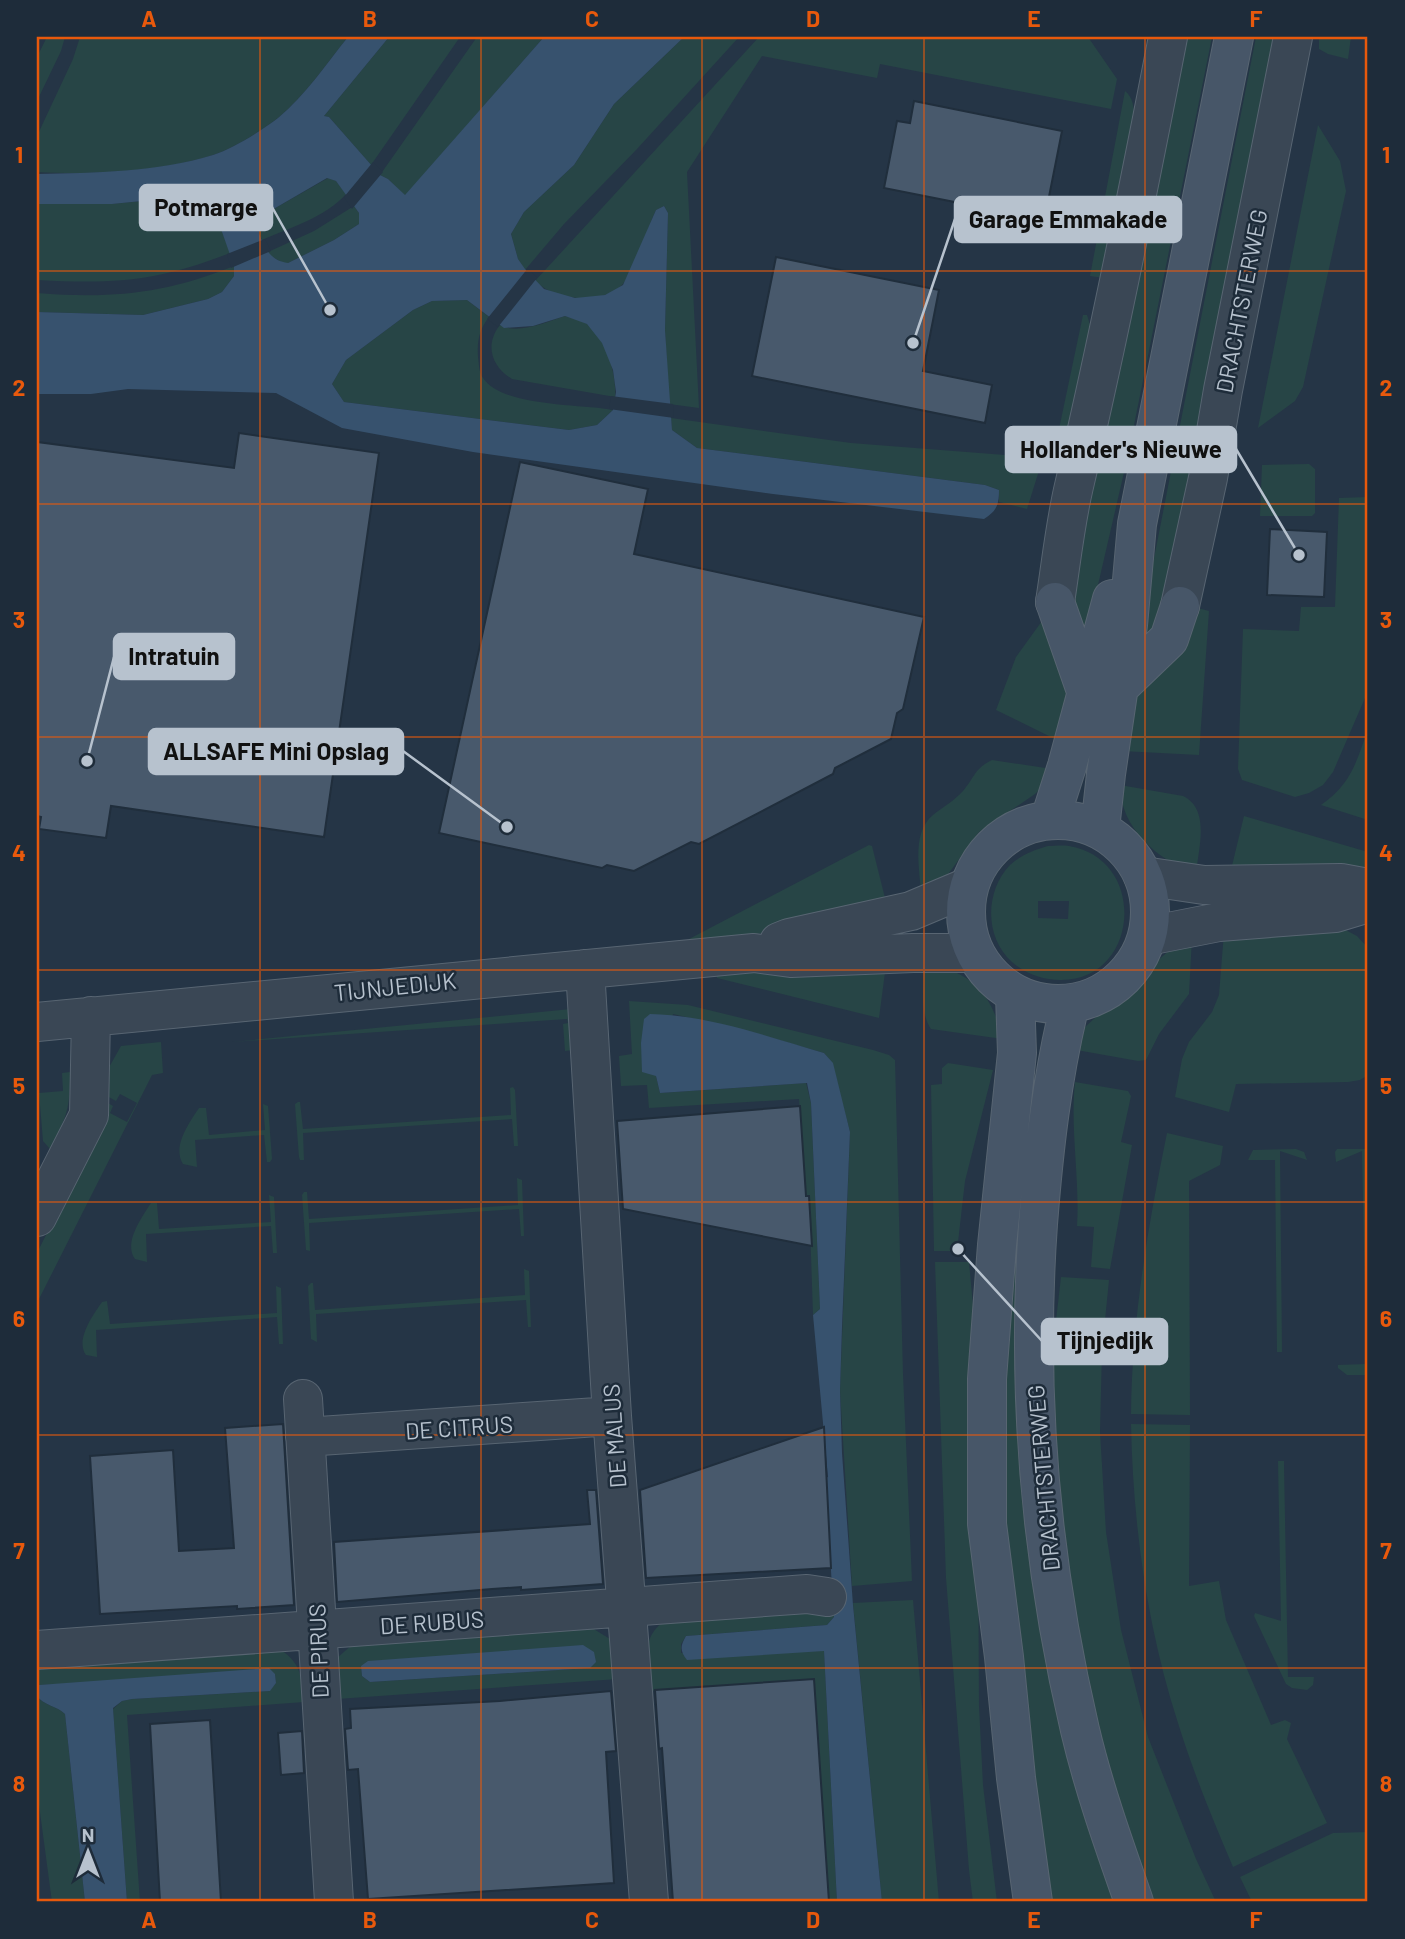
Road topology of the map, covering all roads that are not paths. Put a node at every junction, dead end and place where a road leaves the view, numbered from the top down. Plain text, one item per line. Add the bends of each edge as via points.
1 (1168, 37) edge
2 (1234, 37) edge
3 (1293, 37) edge
4 (1055, 602) joint
5 (1180, 606) joint
6 (1103, 689) junction
7 (1050, 819) junction
8 (1100, 829) junction
9 (1143, 876) junction
10 (968, 887) junction
11 (1368, 888) edge
12 (1368, 903) edge
13 (1148, 936) junction
14 (754, 953) junction
15 (974, 953) junction
16 (585, 969) junction
17 (1015, 995) junction
18 (1070, 1004) junction
19 (91, 1016) junction
20 (37, 1022) edge
21 (37, 1217) edge
22 (303, 1399) dead end
23 (612, 1416) junction
24 (305, 1437) junction
25 (827, 1597) dead end
26 (627, 1609) junction
27 (318, 1630) junction
28 (37, 1650) edge
29 (334, 1902) edge
30 (649, 1902) edge
31 (1033, 1902) edge
32 (1134, 1902) edge

1 - 4 street via 1073,487
2 - 6 main road via 1137,524 1128,625
3 - 5 street, DRACHTSTERWEG
4 - 6 main road
5 - 6 main road via 1169,639
6 - 7 main road via 1067,766
6 - 8 main road
7 - 8 main road
7 - 10 main road via 1023,825 998,840 979,862
8 - 9 main road via 1126,849
9 - 11 street via 1204,885 1341,883
9 - 13 main road via 1151,905
10 - 14 street, TIJNJEDIJK via 911,911 789,938
10 - 15 main road via 965,921
12 - 13 street via 1335,913 1219,922
13 - 18 main road via 1133,965 1111,988
14 - 15 street, TIJNJEDIJK via 791,958
14 - 16 street, TIJNJEDIJK
15 - 17 main road via 991,977
16 - 19 street, TIJNJEDIJK
16 - 23 street, DE MALUS
17 - 18 main road via 1042,1003
17 - 31 main road, DRACHTSTERWEG via 1017,1054 987,1379 987,1524
18 - 32 main road, DRACHTSTERWEG via 1053,1080 1036,1251 1033,1331 1039,1465 1055,1602 1072,1692 1093,1779
19 - 20 street, TIJNJEDIJK
19 - 21 street via 89,1115
22 - 24 street, DE PIRUS
23 - 24 street, DE CITRUS
23 - 26 street, DE MALUS
24 - 27 street, DE PIRUS
25 - 26 street, DE RUBUS via 807,1594
26 - 27 street, DE RUBUS
26 - 30 street, DE MALUS
27 - 28 street, DE RUBUS
27 - 29 street, DE PIRUS

